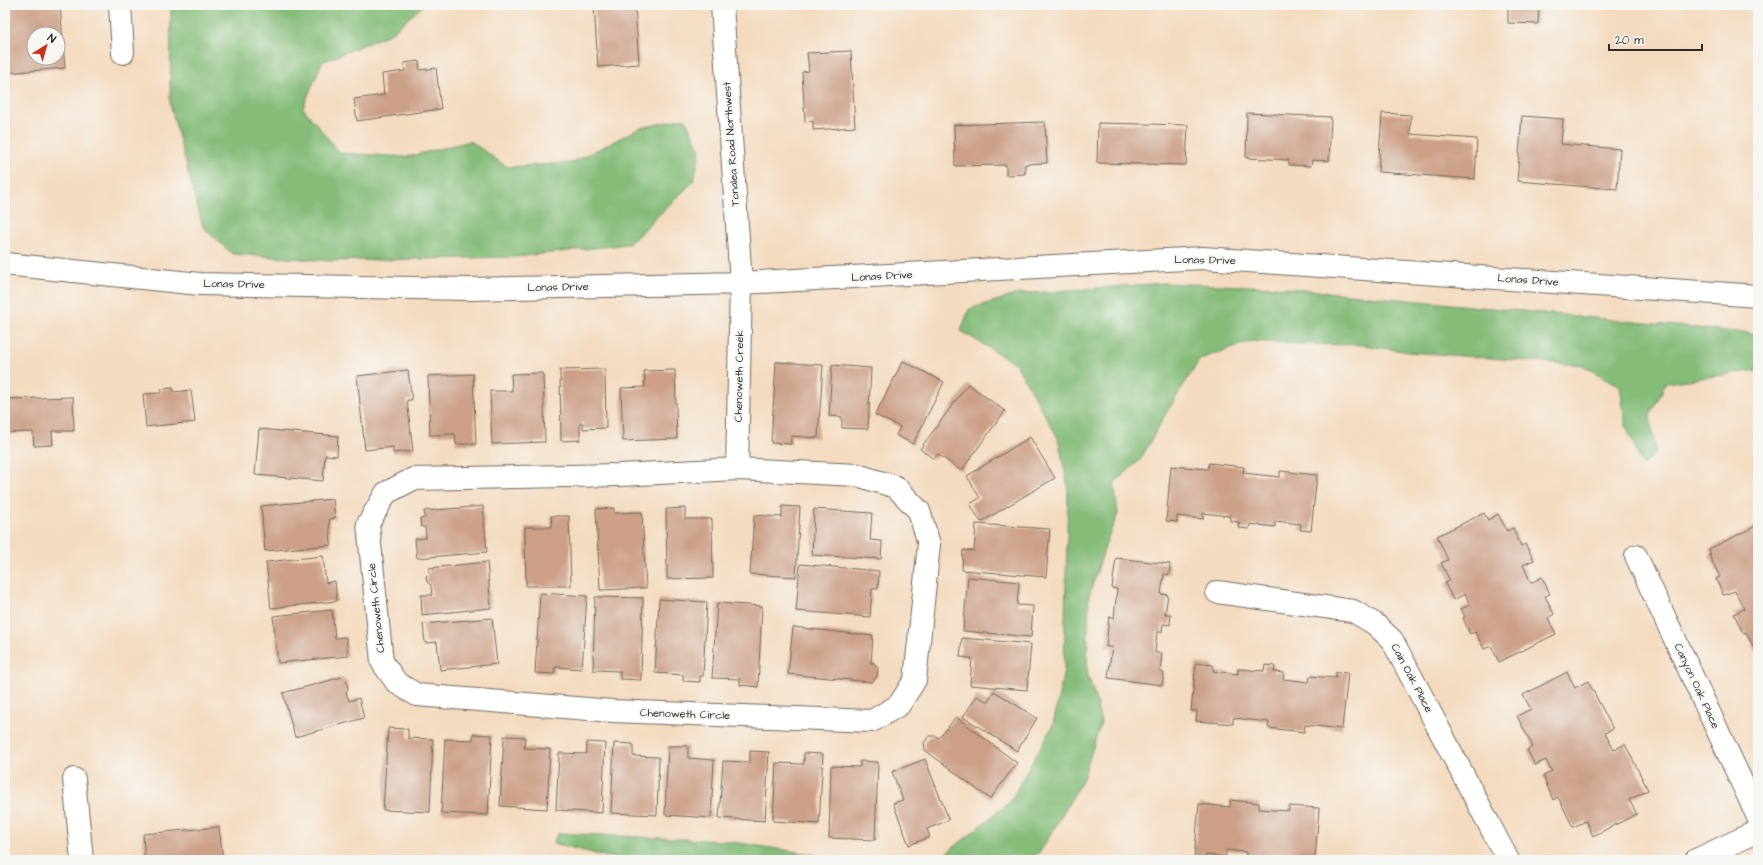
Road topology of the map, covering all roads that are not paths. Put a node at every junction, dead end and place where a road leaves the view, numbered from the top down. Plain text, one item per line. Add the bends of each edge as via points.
1 (120, 5) edge
2 (722, 5) edge
3 (123, 53) dead end
4 (5, 264) edge
5 (741, 283) junction
6 (1758, 296) edge
7 (737, 469) junction
8 (1636, 556) dead end
9 (1216, 592) dead end
10 (74, 779) dead end
11 (1758, 817) edge
12 (1758, 831) edge
13 (82, 860) edge
14 (1508, 860) edge
15 (1696, 860) edge

1 - 3 street
2 - 5 street, Tonalea Road Northwest
4 - 5 street, Lonas Drive via 200,284 469,289
5 - 6 street, Lonas Drive via 1203,258
5 - 7 street, Chenoweth Creek
7 - 7 street, Chenoweth Circle via 857,475 896,487 919,512 929,544 915,680 899,705 872,721 612,711 417,695 397,683 382,662 368,524 386,493 413,479 620,475
8 - 11 street, Canyon Oak Place
9 - 14 street, Cain Oak Place via 1353,611 1376,624 1392,640
10 - 13 street
12 - 15 street

